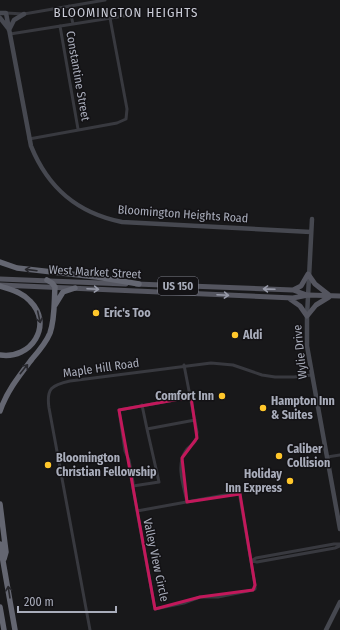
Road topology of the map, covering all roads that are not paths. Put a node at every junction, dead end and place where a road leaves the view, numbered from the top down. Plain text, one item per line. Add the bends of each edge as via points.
1 (105, 0) edge
2 (94, 1) edge
3 (69, 6) junction
4 (0, 13) edge
5 (6, 13) junction
6 (24, 14) junction
7 (130, 15) dead end
8 (0, 18) edge
9 (110, 18) junction
10 (73, 24) junction
11 (60, 26) junction
12 (9, 32) junction
13 (78, 129) junction
14 (29, 139) junction
15 (312, 219) dead end
16 (311, 232) junction
17 (0, 262) edge
18 (308, 274) junction
19 (0, 278) edge
20 (47, 280) junction
21 (139, 284) junction
22 (0, 285) edge
23 (54, 287) junction
24 (75, 288) junction
25 (293, 290) junction
26 (308, 295) junction
27 (330, 296) junction
28 (340, 296) edge
29 (289, 298) junction
30 (54, 307) junction
31 (307, 316) junction
32 (0, 354) edge
33 (184, 365) junction
34 (312, 375) junction
35 (191, 397) junction
36 (142, 405) junction
37 (0, 411) edge
38 (195, 420) junction
39 (147, 429) junction
40 (340, 455) edge
41 (327, 457) junction
42 (133, 486) junction
43 (187, 502) junction
44 (0, 504) edge
45 (137, 511) junction
46 (340, 529) edge
47 (0, 544) edge
48 (340, 545) edge
49 (251, 561) junction
50 (3, 563) junction
51 (340, 602) edge
52 (0, 607) edge
53 (4, 630) edge
54 (15, 630) edge
55 (90, 630) edge
56 (326, 630) edge

1 - 2 street
2 - 3 street
3 - 6 street
3 - 10 street, Constantine Street
4 - 5 main road
5 - 6 street
5 - 12 main road, Bloomington Heights Road
6 - 12 main road via 14,20
7 - 9 street
8 - 12 main road
9 - 10 street
9 - 13 street via 127,109 126,119 117,123
10 - 11 street
11 - 12 street
11 - 13 street, Constantine Street
12 - 14 main road, Bloomington Heights Road
13 - 14 street
14 - 16 main road, Bloomington Heights Road via 38,163 56,188 78,206 106,218 146,224
15 - 16 main road, Wylie Drive
16 - 18 main road, Wylie Drive
21 -> 17 highway via 17,268
18 - 25 main road via 301,286
18 - 26 main road, Wylie Drive
18 - 27 main road via 315,284
19 - 20 main road, West Market Street / US 150
20 - 21 main road, West Market Street / US 150
20 - 23 highway
25 -> 21 main road, West Market Street / US 150
22 - 23 main road, West Market Street / US 150
22 -> 32 highway via 17,292 31,302 39,316 40,326 36,339 28,348 12,355
23 - 24 main road, West Market Street / US 150
23 - 30 highway
24 -> 29 main road, West Market Street / US 150
24 - 30 highway via 63,292
25 - 26 main road, West Market Street / US 150
26 - 27 main road, West Market Street / US 150
26 - 29 main road, West Market Street / US 150
26 - 31 main road, Wylie Drive
27 - 28 main road, West Market Street / US 150
27 - 31 main road via 316,305
29 - 31 main road via 300,306
37 -> 30 highway via 8,391 48,338
31 - 34 main road, Wylie Drive via 307,346
33 - 34 street, Maple Hill Road via 232,365 275,377
33 - 35 street
33 - 55 street, Maple Hill Road via 61,383 49,391 49,408
34 - 41 main road, Wylie Drive
35 - 36 street
35 - 38 street
36 - 39 street
36 - 42 street via 119,410
38 - 39 street
38 - 43 street via 197,438 195,443 185,450 181,468
39 - 42 street via 158,482
40 - 41 street
41 - 46 main road, Wylie Drive
42 - 45 street
43 - 45 street, Valley View Circle
43 - 49 street, Valley View Circle via 240,494
44 - 50 highway via 6,552
45 - 49 street, Valley View Circle via 155,609 200,597 218,597 255,589
47 - 50 highway
48 - 49 street via 256,558
54 -> 50 highway
51 - 56 main road
52 - 53 highway

